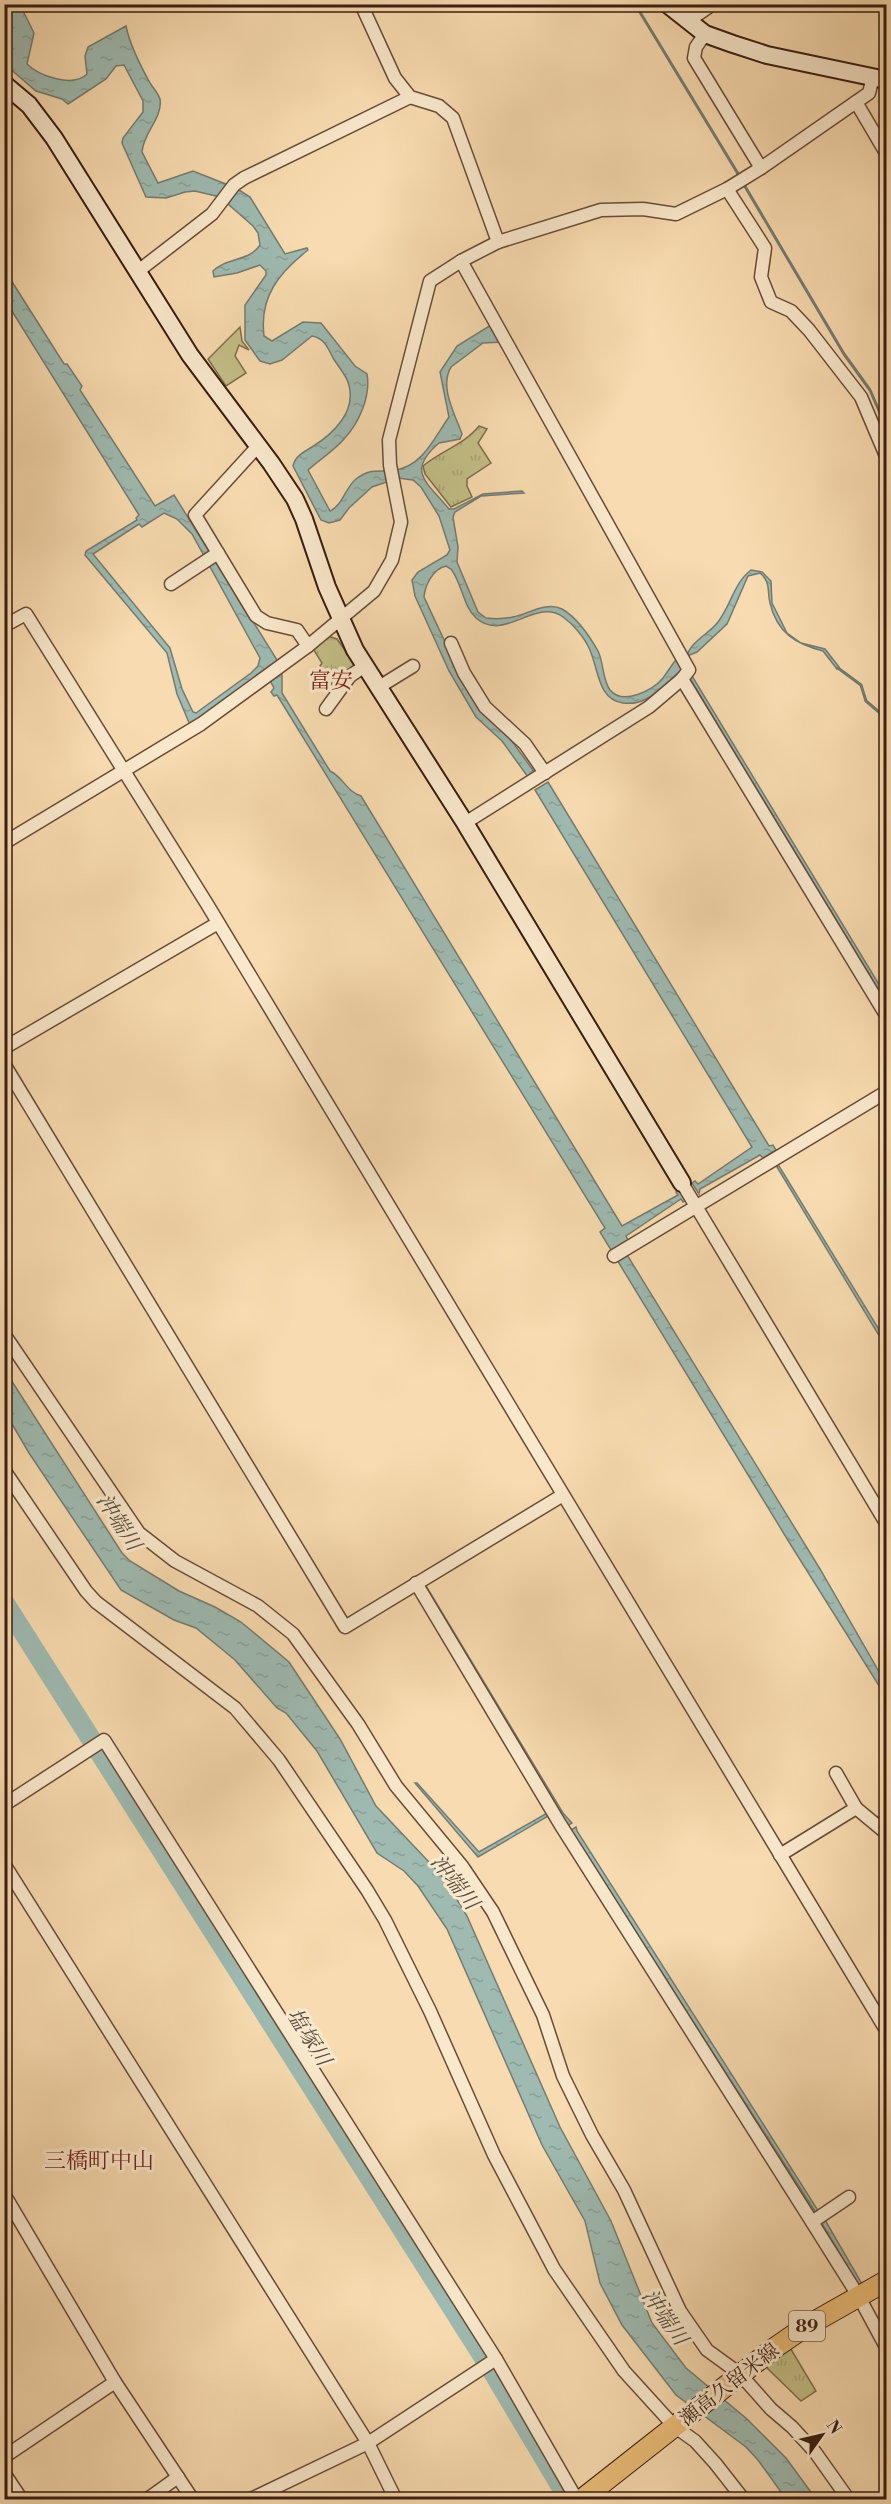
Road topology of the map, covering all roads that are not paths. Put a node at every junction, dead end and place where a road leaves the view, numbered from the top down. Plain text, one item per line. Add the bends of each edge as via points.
1 (361, 4) edge
2 (667, 4) edge
3 (713, 4) edge
4 (688, 21) junction
5 (705, 34) junction
6 (880, 78) edge
7 (4, 84) edge
8 (410, 97) junction
9 (856, 102) junction
10 (886, 153) edge
11 (761, 168) junction
12 (727, 189) junction
13 (498, 242) junction
14 (461, 261) junction
15 (137, 272) junction
16 (258, 446) junction
17 (886, 456) edge
18 (218, 553) junction
19 (171, 584) dead end
20 (258, 590) dead end
21 (246, 598) junction
22 (340, 620) junction
23 (4, 626) edge
24 (450, 643) dead end
25 (308, 646) junction
26 (365, 666) junction
27 (413, 666) dead end
28 (682, 679) junction
29 (379, 687) junction
30 (326, 709) dead end
31 (124, 770) junction
32 (543, 774) junction
33 (465, 823) junction
34 (4, 843) edge
35 (218, 923) junction
36 (886, 1014) edge
37 (4, 1048) edge
38 (4, 1064) edge
39 (886, 1092) edge
40 (682, 1183) joint
41 (694, 1202) junction
42 (614, 1256) dead end
43 (4, 1334) edge
44 (4, 1470) edge
45 (563, 1495) junction
46 (882, 1505) edge
47 (886, 1523) edge
48 (416, 1583) junction
49 (836, 1773) dead end
50 (4, 1805) edge
51 (856, 1808) junction
52 (886, 1833) edge
53 (780, 1855) junction
54 (4, 1864) edge
55 (886, 2030) edge
56 (4, 2194) edge
57 (849, 2197) dead end
58 (812, 2222) junction
59 (886, 2282) edge
60 (859, 2297) junction
61 (886, 2347) edge
62 (496, 2359) junction
63 (737, 2377) junction
64 (116, 2382) junction
65 (676, 2424) junction
66 (368, 2443) junction
67 (4, 2457) edge
68 (4, 2473) edge
69 (178, 2477) junction
70 (22, 2499) edge
71 (146, 2499) edge
72 (193, 2499) edge
73 (249, 2499) edge
74 (396, 2499) edge
75 (579, 2499) edge
76 (744, 2499) edge
77 (849, 2499) edge

1 - 8 street via 386,61
2 - 4 street
3 - 4 street
4 - 5 street
5 - 6 street via 766,55
5 - 11 street via 696,46 694,58
6 - 9 street
7 - 15 street via 29,105 54,138
8 - 13 street via 440,106 453,118
8 - 15 street via 244,178 212,214
9 - 10 street
9 - 11 street
11 - 12 street
12 - 13 street via 676,214 643,209 601,210
12 - 17 street via 765,248 761,277 771,302 791,311 809,330 861,397
13 - 14 street
14 - 22 street via 430,281 389,440 401,522 392,560 374,591
14 - 28 street via 677,646 689,670
15 - 16 street via 190,355
16 - 18 street via 195,515
16 - 22 street via 304,519
18 - 19 street
18 - 21 street
20 - 21 street
21 - 25 street via 256,616 267,623 297,630
22 - 25 street
22 - 26 street
23 - 31 street via 26,614
24 - 32 street via 485,707 525,744
25 - 31 street via 201,724
26 - 29 street
26 - 30 street via 350,676
27 - 29 street
28 - 32 street via 649,706
28 - 36 street
29 - 33 street
31 - 34 street
31 - 35 street
32 - 33 street
33 - 40 street
35 - 37 street
35 - 45 street
38 - 48 street via 345,1627
39 - 41 street
40 - 41 street
41 - 42 street
41 - 46 street
43 - 63 street via 139,1533 175,1561 258,1606 293,1634 358,1724 396,1786 462,1866 493,1912 543,2015 563,2076 624,2190 680,2311 707,2350
44 - 65 street via 96,1602 235,1708 279,1760 385,1920 504,2175 554,2269 624,2372
45 - 48 street
45 - 53 street
46 - 47 street
48 - 58 street via 560,1824
49 - 51 street
50 - 62 street via 104,1740
51 - 52 street
51 - 53 street
53 - 55 street
54 - 66 street
56 - 64 street
57 - 58 street
58 - 60 street
59 - 60 main road, 瀬高久留米線 / 89
60 - 61 street
60 - 63 main road, 瀬高久留米線 / 89 via 805,2327
62 - 66 street
62 - 75 street
63 - 65 main road, 瀬高久留米線 / 89
63 - 77 street via 815,2452
64 - 67 street
64 - 69 street
65 - 75 main road, 瀬高久留米線 / 89
65 - 76 street
66 - 73 street
66 - 74 street
68 - 70 street
69 - 71 street
69 - 72 street

